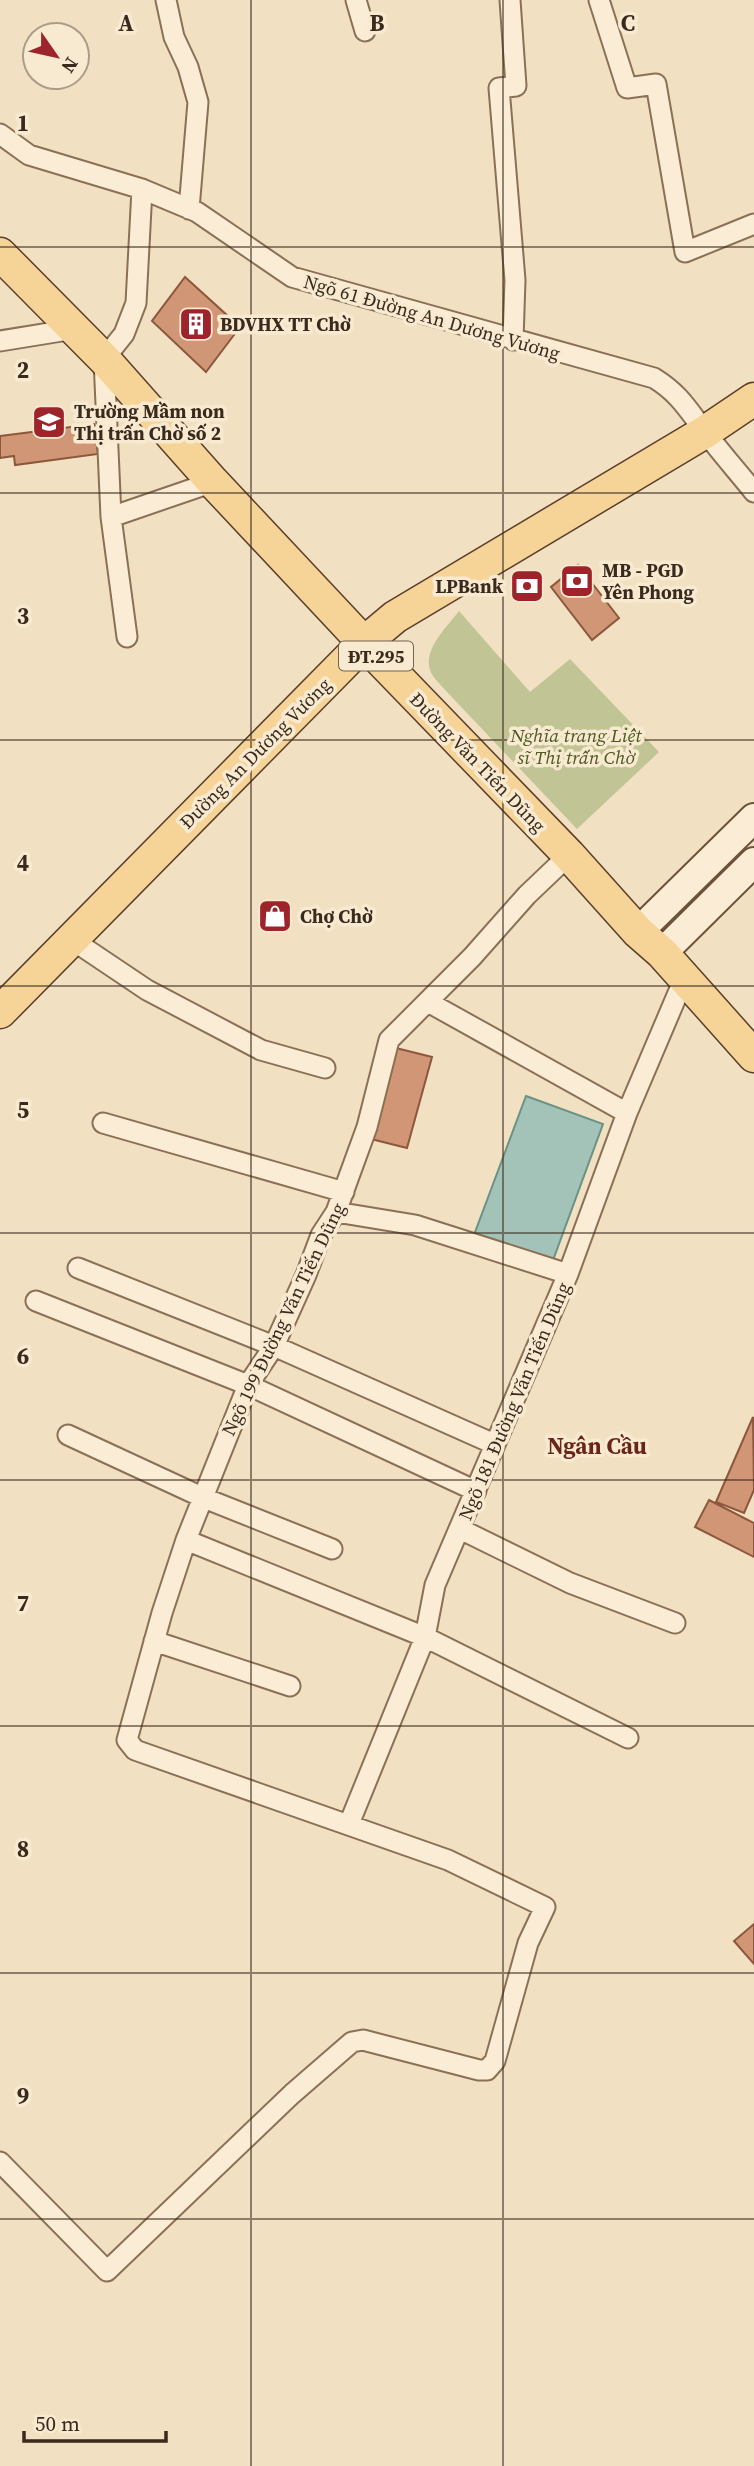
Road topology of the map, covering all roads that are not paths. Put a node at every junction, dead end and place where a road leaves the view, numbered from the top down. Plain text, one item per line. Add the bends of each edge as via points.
1 (166, 0) edge
2 (356, 0) edge
3 (510, 0) edge
4 (599, 0) edge
5 (365, 31) dead end
6 (0, 134) edge
7 (142, 189) junction
8 (189, 209) junction
9 (754, 224) edge
10 (0, 254) edge
11 (74, 329) junction
12 (513, 340) junction
13 (0, 341) edge
14 (104, 359) junction
15 (754, 399) edge
16 (705, 432) junction
17 (213, 482) junction
18 (754, 492) edge
19 (111, 517) junction
20 (127, 636) dead end
21 (364, 643) junction
22 (754, 818) edge
23 (569, 855) junction
24 (754, 862) edge
25 (638, 932) junction
26 (71, 939) junction
27 (662, 953) junction
28 (684, 979) junction
29 (429, 1002) junction
30 (0, 1012) edge
31 (754, 1056) edge
32 (325, 1068) dead end
33 (627, 1113) junction
34 (103, 1122) dead end
35 (344, 1192) junction
36 (336, 1212) junction
37 (78, 1268) dead end
38 (568, 1274) junction
39 (36, 1301) dead end
40 (274, 1346) junction
41 (248, 1385) junction
42 (68, 1435) dead end
43 (494, 1444) junction
44 (476, 1491) junction
45 (204, 1498) junction
46 (460, 1529) junction
47 (186, 1540) junction
48 (332, 1549) dead end
49 (675, 1623) dead end
50 (425, 1637) junction
51 (154, 1641) junction
52 (290, 1686) dead end
53 (628, 1738) dead end
54 (349, 1824) junction
55 (0, 2162) edge

1 - 8 street via 198,102
2 - 5 street
3 - 12 street via 516,86 499,88 515,280
4 - 9 street via 627,88 656,85 685,252
6 - 7 street, Ngõ 61 Đường An Dương Vương via 29,155
7 - 8 street, Ngõ 61 Đường An Dương Vương
7 - 14 street via 136,303 124,334
8 - 12 street, Ngõ 61 Đường An Dương Vương via 292,277
10 - 11 main road, Đường Văn Tiến Dũng / ĐT.295
11 - 13 street
11 - 14 main road, Đường Văn Tiến Dũng / ĐT.295
12 - 16 street, Ngõ 61 Đường An Dương Vương via 654,378 686,404
14 - 17 main road, Đường Văn Tiến Dũng / ĐT.295
14 - 19 street
15 - 16 main road, Đường An Dương Vương
16 - 18 street, Ngõ 61 Đường An Dương Vương
16 - 21 main road, Đường An Dương Vương via 396,617
17 - 19 street
17 - 21 main road, Đường Văn Tiến Dũng / ĐT.295
19 - 20 street
21 - 23 main road, Đường Văn Tiến Dũng / ĐT.295
21 - 26 main road, Đường An Dương Vương
22 - 25 street
23 - 25 main road, Đường Văn Tiến Dũng / ĐT.295
23 - 29 street, Ngõ 199 Đường Văn Tiến Dũng
24 - 27 street
25 - 27 main road, Đường Văn Tiến Dũng / ĐT.295
26 - 30 main road, Đường An Dương Vương
26 - 32 street via 147,990 261,1050
27 - 28 main road, Đường Văn Tiến Dũng / ĐT.295
28 - 31 main road, Đường Văn Tiến Dũng / ĐT.295
28 - 33 street, Ngõ 181 Đường Văn Tiến Dũng
29 - 33 street
29 - 35 street, Ngõ 199 Đường Văn Tiến Dũng via 389,1040 367,1127
33 - 38 street, Ngõ 181 Đường Văn Tiến Dũng
34 - 35 street
35 - 36 street, Ngõ 199 Đường Văn Tiến Dũng
36 - 38 street via 415,1226
36 - 40 street, Ngõ 199 Đường Văn Tiến Dũng via 321,1235
37 - 40 street
38 - 43 street, Ngõ 181 Đường Văn Tiến Dũng
39 - 41 street
40 - 41 street, Ngõ 199 Đường Văn Tiến Dũng
40 - 43 street
41 - 44 street
41 - 45 street, Ngõ 199 Đường Văn Tiến Dũng
42 - 45 street
43 - 44 street, Ngõ 181 Đường Văn Tiến Dũng
44 - 46 street, Ngõ 181 Đường Văn Tiến Dũng
45 - 47 street, Ngõ 199 Đường Văn Tiến Dũng
45 - 48 street
46 - 49 street via 570,1583
46 - 50 street, Ngõ 181 Đường Văn Tiến Dũng via 435,1585
47 - 50 street
47 - 51 street, Ngõ 199 Đường Văn Tiến Dũng
50 - 53 street
50 - 54 street, Ngõ 181 Đường Văn Tiến Dũng
51 - 52 street
51 - 54 street, Ngõ 199 Đường Văn Tiến Dũng via 127,1740 135,1750
54 - 55 street via 448,1860 545,1907 528,1943 493,2065 479,2070 363,2040 352,2042 107,2271

